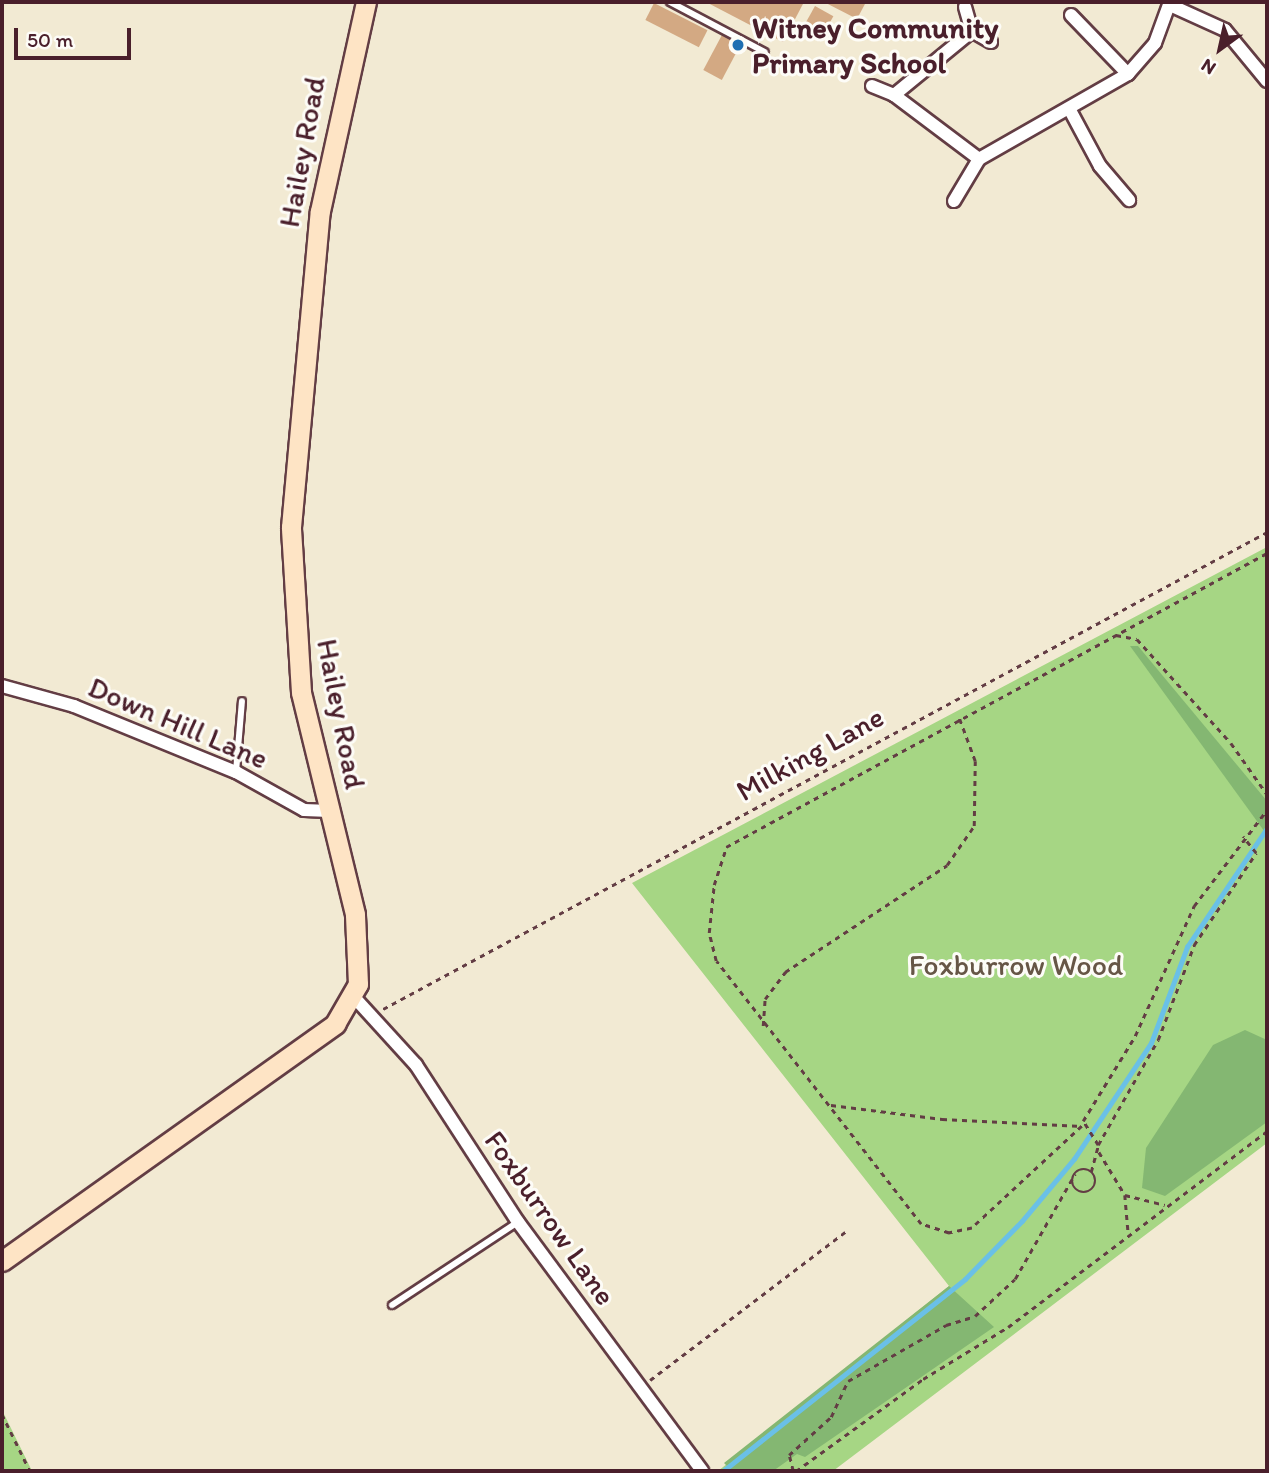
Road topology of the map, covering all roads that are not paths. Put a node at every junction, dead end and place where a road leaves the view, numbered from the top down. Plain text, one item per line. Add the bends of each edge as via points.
1 (366, 2) edge
2 (670, 2) edge
3 (1170, 4) edge
4 (965, 7) dead end
5 (1071, 15) dead end
6 (972, 31) junction
7 (990, 42) dead end
8 (765, 52) dead end
9 (1128, 74) junction
10 (1267, 81) edge
11 (872, 86) dead end
12 (894, 95) junction
13 (1071, 112) junction
14 (979, 159) junction
15 (1129, 200) dead end
16 (954, 201) dead end
17 (2, 686) edge
18 (242, 701) dead end
19 (236, 772) junction
20 (330, 811) junction
21 (353, 996) junction
22 (518, 1222) junction
23 (2, 1261) edge
24 (392, 1305) dead end
25 (702, 1471) edge

1 - 20 main road, Hailey Road via 320,211 291,527 301,692
2 - 8 lane
3 - 9 street via 1155,43
3 - 10 street via 1225,30
4 - 6 street
5 - 9 street
6 - 7 street
6 - 12 street
9 - 13 street
11 - 12 street
12 - 14 street
13 - 14 street
13 - 15 street via 1100,166
14 - 16 street
17 - 19 street, Down Hill Lane via 74,706
18 - 19 lane
19 - 20 street, Down Hill Lane via 304,810
20 - 21 main road, Hailey Road via 360,940
21 - 22 street, Foxburrow Lane via 416,1065
21 - 23 main road, Hailey Road via 335,1024
22 - 24 lane
22 - 25 street, Foxburrow Lane

